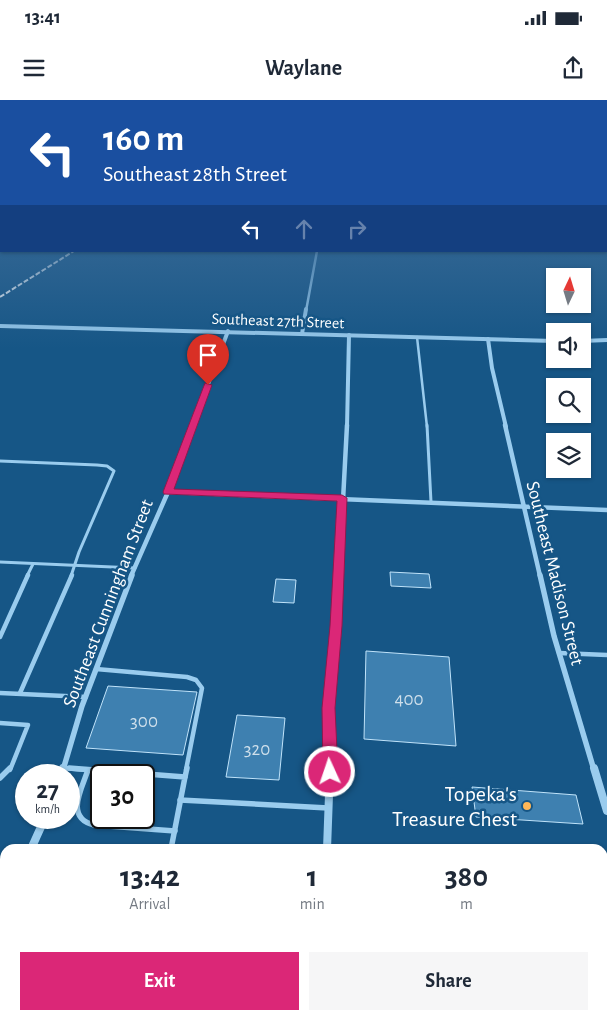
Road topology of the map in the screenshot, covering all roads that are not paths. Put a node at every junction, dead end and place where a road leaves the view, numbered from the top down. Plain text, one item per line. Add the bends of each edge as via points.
1 (315, 263) edge
2 (0, 326) edge
3 (228, 332) junction
4 (302, 334) junction
5 (349, 335) junction
6 (417, 337) junction
7 (488, 339) junction
8 (607, 340) edge
9 (546, 341) edge
10 (591, 341) edge
11 (0, 461) edge
12 (168, 492) junction
13 (342, 498) junction
14 (431, 502) junction
15 (524, 506) junction
16 (607, 510) edge
17 (2, 562) edge
18 (33, 564) junction
19 (76, 566) junction
20 (135, 568) junction
21 (0, 569) edge
22 (0, 637) edge
23 (559, 653) junction
24 (607, 655) edge
25 (96, 669) junction
26 (1, 693) edge
27 (20, 693) junction
28 (86, 697) junction
29 (0, 698) edge
30 (0, 723) edge
31 (64, 764) edge
32 (80, 769) edge
33 (88, 770) junction
34 (185, 777) junction
35 (0, 778) edge
36 (180, 800) junction
37 (328, 808) junction
38 (607, 811) edge
39 (40, 829) edge
40 (174, 831) junction
41 (33, 844) edge
42 (172, 844) edge
43 (326, 844) edge

1 - 4 street
2 - 3 street, Southeast 27th Street
3 - 4 street, Southeast 27th Street
3 - 12 street, Southeast Cunningham Street
4 - 5 street, Southeast 27th Street
5 - 6 street, Southeast 27th Street
5 - 13 street
6 - 7 street, Southeast 27th Street
6 - 14 lane via 429,444
7 - 9 street, Southeast 27th Street
7 - 15 street, Southeast Madison Street
8 - 10 street
11 - 19 lane via 97,465 114,471
12 - 13 street
12 - 20 street, Southeast Cunningham Street
13 - 14 street
13 - 37 street via 336,626 328,708
14 - 15 street
15 - 16 street
15 - 23 street, Southeast Madison Street
17 - 18 lane
17 - 21 lane
18 - 19 lane
18 - 22 lane
19 - 20 lane
19 - 27 lane
20 - 25 street, Southeast Cunningham Street
23 - 24 lane
23 - 38 street, Southeast Madison Street
25 - 28 street, Southeast Cunningham Street
25 - 34 lane via 187,677 200,682 202,688
26 - 27 lane
26 - 29 lane
27 - 28 lane
28 - 31 street, Southeast Cunningham Street
30 - 35 lane via 28,725 9,771
32 - 33 lane
33 - 34 lane
33 - 40 lane via 77,807 77,815 82,821 94,825
34 - 36 lane
36 - 37 lane
36 - 40 lane
37 - 43 street
39 - 41 street
40 - 42 lane

